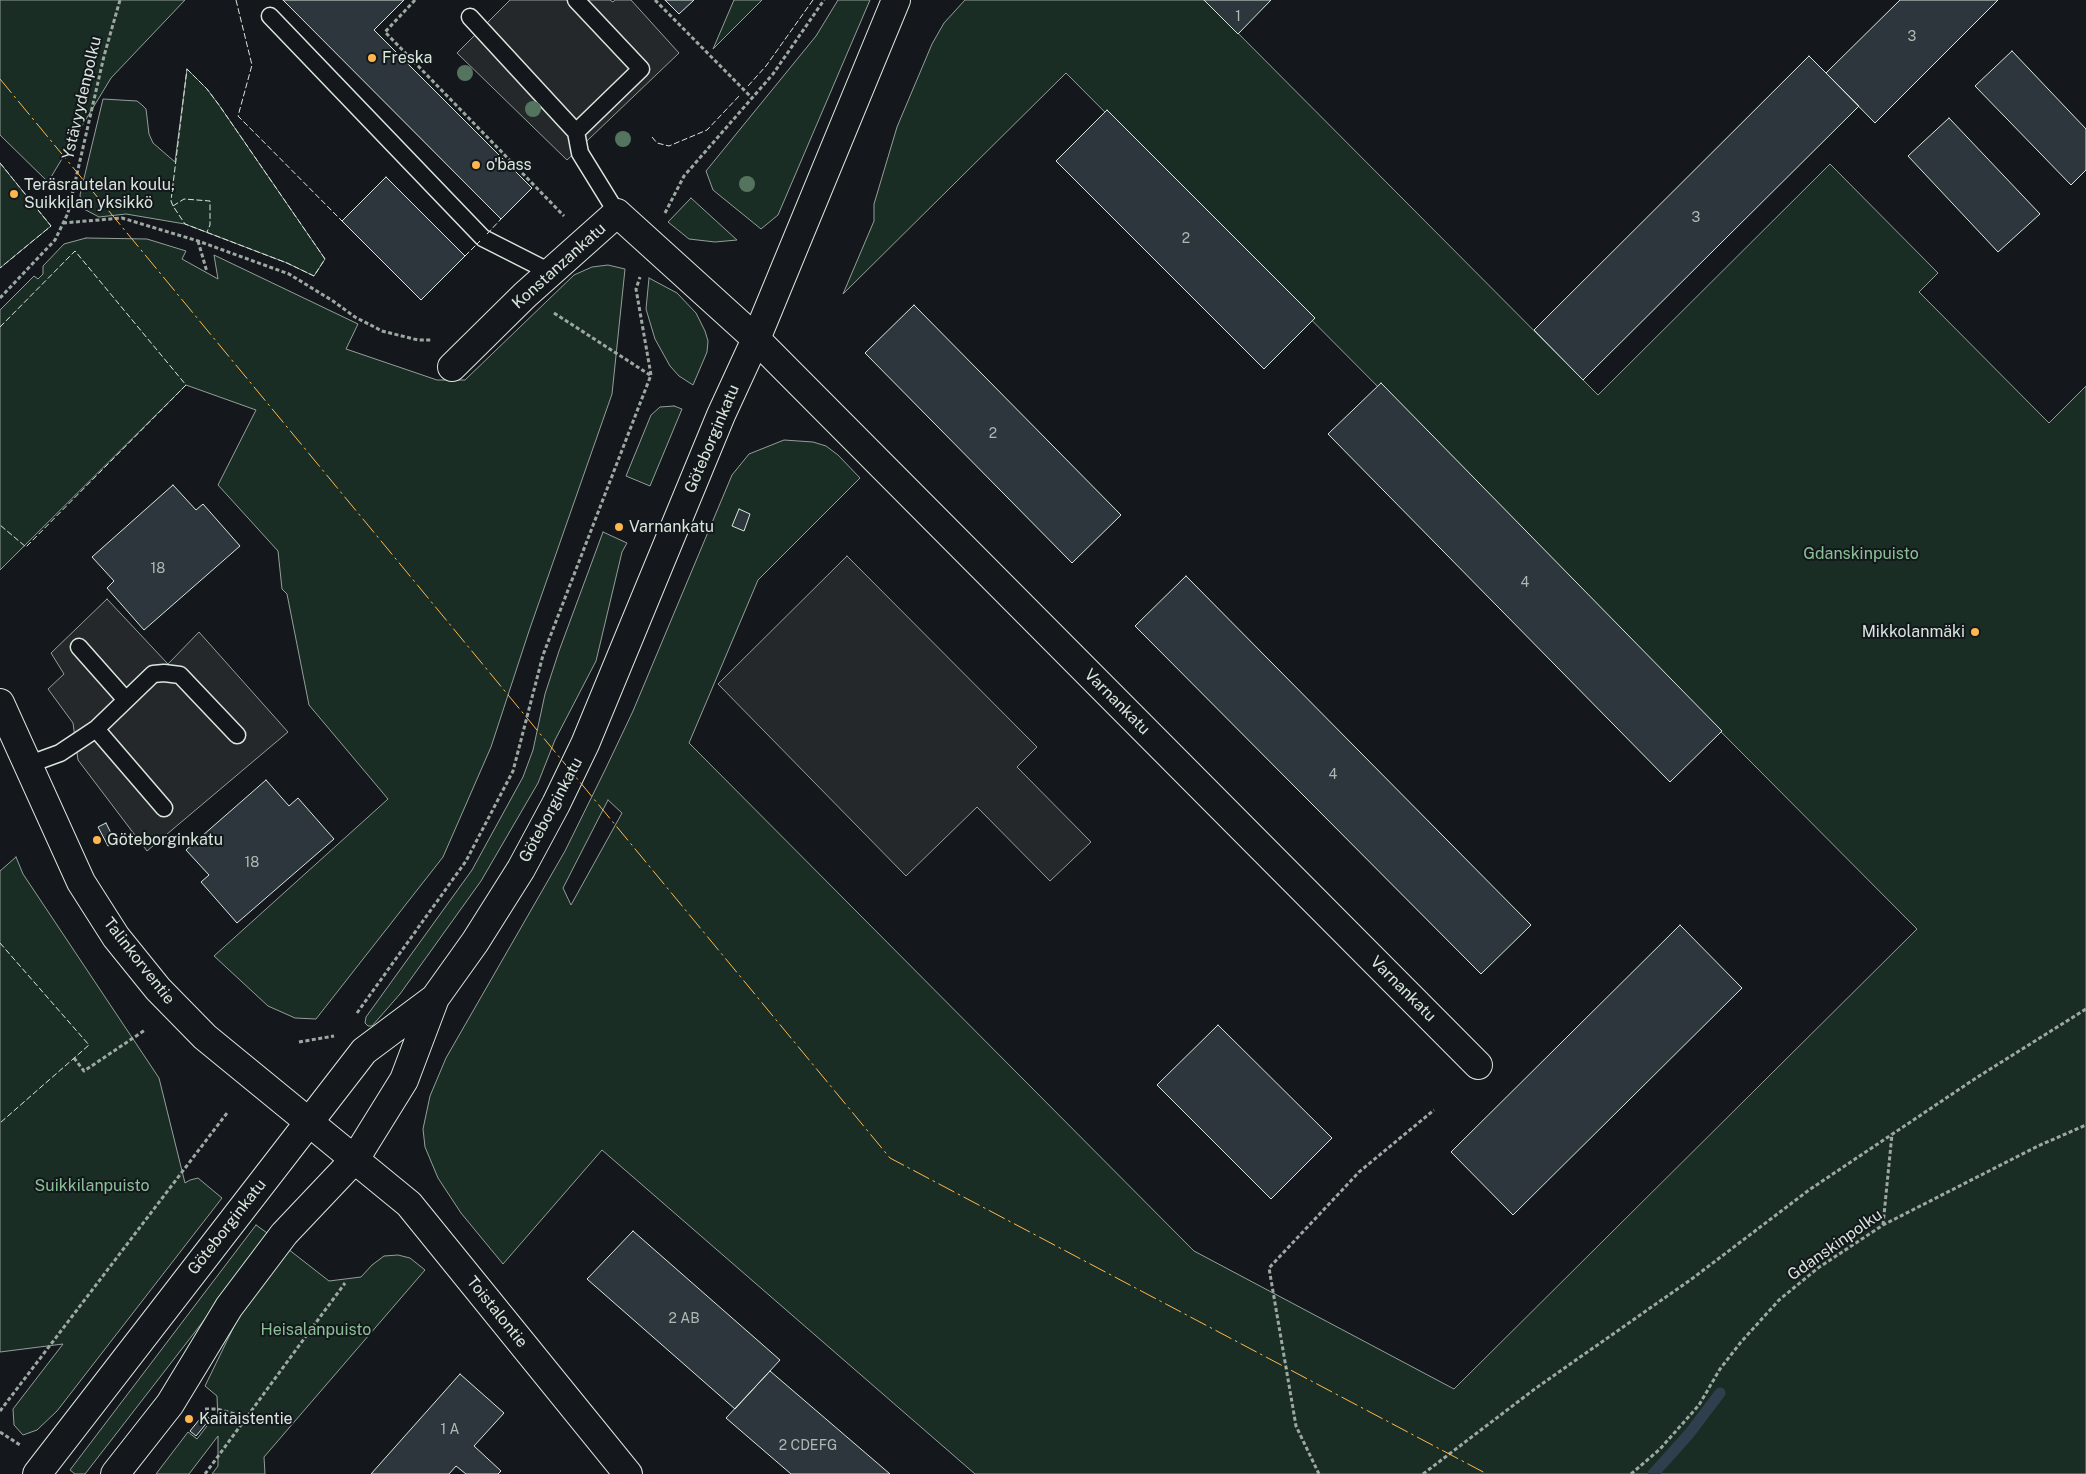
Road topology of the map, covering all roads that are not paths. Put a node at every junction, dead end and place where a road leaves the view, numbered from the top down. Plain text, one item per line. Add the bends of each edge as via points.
1 (576, 0) edge
2 (896, 0) edge
3 (270, 16) dead end
4 (470, 17) dead end
5 (576, 132) junction
6 (617, 213) junction
7 (550, 272) junction
8 (756, 339) junction
9 (452, 367) dead end
10 (79, 647) dead end
11 (126, 700) junction
12 (0, 703) edge
13 (96, 729) junction
14 (237, 735) dead end
15 (27, 765) junction
16 (164, 808) dead end
17 (435, 998) junction
18 (1478, 1065) dead end
19 (309, 1121) junction
20 (355, 1159) junction
21 (37, 1474) edge
22 (114, 1474) edge
23 (628, 1474) edge

1 - 5 lane via 641,69
2 - 8 street, Göteborginkatu
3 - 7 lane via 483,238
4 - 5 lane
5 - 6 lane via 580,152
6 - 7 street, Konstanzankatu
6 - 8 street, Konstanzankatu
7 - 9 street, Konstanzankatu
8 - 17 street, Göteborginkatu via 721,415 585,744 556,804 476,942
8 - 18 street, Varnankatu
10 - 11 lane
11 - 13 lane
11 - 14 lane via 153,674 180,675
12 - 15 street, Talinkorventie
13 - 15 lane via 60,753
13 - 16 lane
15 - 19 street, Talinkorventie via 81,882 134,959 205,1037
17 - 19 street, Göteborginkatu via 364,1051
17 - 20 street, Göteborginkatu via 404,1080
19 - 20 street, Talinkorventie
19 - 21 street, Göteborginkatu
20 - 22 street, Göteborginkatu via 284,1234 229,1308 170,1404
20 - 23 street, Toistalontie via 409,1204

